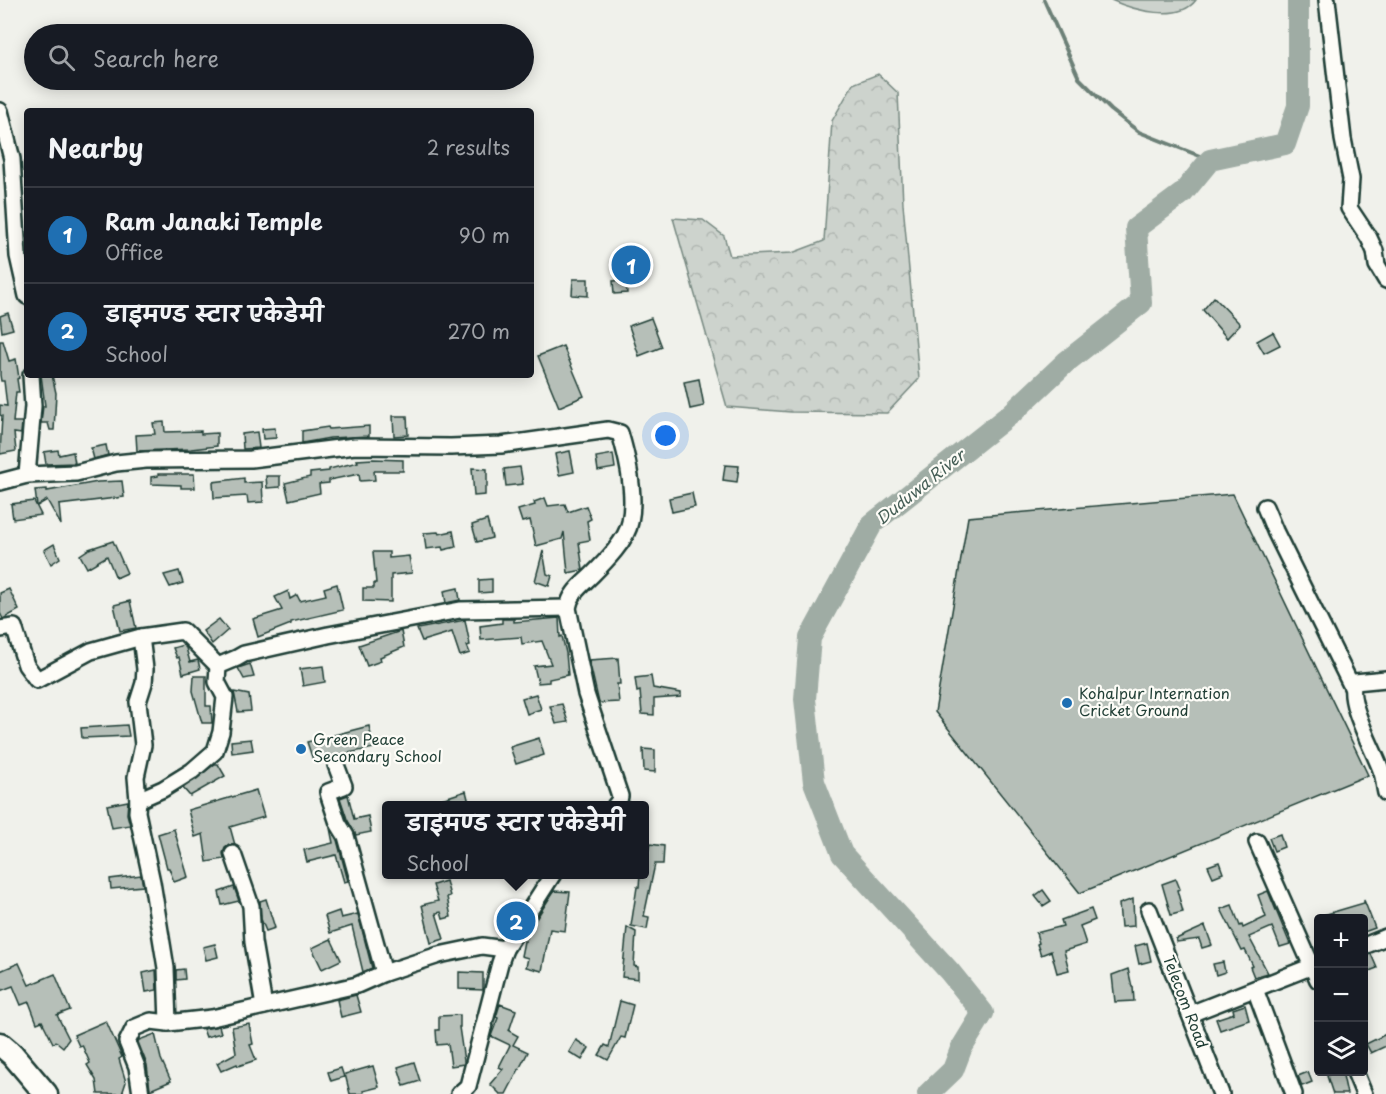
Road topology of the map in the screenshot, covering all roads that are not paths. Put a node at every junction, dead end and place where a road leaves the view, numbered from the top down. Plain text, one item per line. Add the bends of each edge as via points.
1 (1327, 0) edge
2 (0, 111) edge
3 (6, 186) edge
4 (1386, 280) edge
5 (24, 283) edge
6 (31, 378) edge
7 (27, 475) junction
8 (0, 482) edge
9 (1265, 507) dead end
10 (568, 608) junction
11 (0, 630) edge
12 (141, 637) junction
13 (218, 666) junction
14 (1386, 680) edge
15 (1352, 687) junction
16 (336, 765) dead end
17 (1386, 793) edge
18 (138, 800) junction
19 (619, 801) edge
20 (1257, 842) dead end
21 (233, 854) dead end
22 (550, 879) edge
23 (1149, 910) dead end
24 (1386, 936) edge
25 (1368, 944) edge
26 (505, 949) junction
27 (1316, 968) edge
28 (1314, 971) edge
29 (384, 973) junction
30 (1255, 988) junction
31 (264, 1006) junction
32 (1190, 1014) junction
33 (168, 1023) junction
34 (0, 1044) edge
35 (1357, 1076) edge
36 (46, 1094) edge
37 (141, 1094) edge
38 (459, 1094) edge
39 (1221, 1094) edge
40 (1294, 1094) edge
41 (1364, 1094) edge

1 - 4 street via 1351,179 1349,208 1369,238
2 - 3 street via 12,159
3 - 5 street
6 - 7 street via 33,406
7 - 8 street
7 - 10 street via 76,473 146,460 251,459 355,446 501,446 608,430 621,433 631,483 630,523 618,546 570,597
9 - 15 street
10 - 13 street via 460,610 244,654
10 - 19 street via 586,694
11 - 12 street via 14,627 26,665 37,680 91,651
12 - 13 street via 183,631
12 - 18 street via 145,669 138,702 143,745 136,777
13 - 18 street via 218,682 225,697 215,751 182,777
14 - 15 street via 1355,682
15 - 17 street
16 - 29 street via 344,786 328,792 346,836
18 - 33 street via 166,968
20 - 27 street
21 - 31 street via 251,906
22 - 26 street
23 - 32 street, Telecom Road
24 - 25 street
26 - 29 street via 482,946
26 - 38 street via 468,1086
28 - 30 street
29 - 31 street via 357,985
30 - 32 street
30 - 40 street
31 - 33 street
32 - 39 street, Telecom Road
33 - 37 street via 151,1021 134,1028 127,1042 137,1067
34 - 36 highway
35 - 41 street

